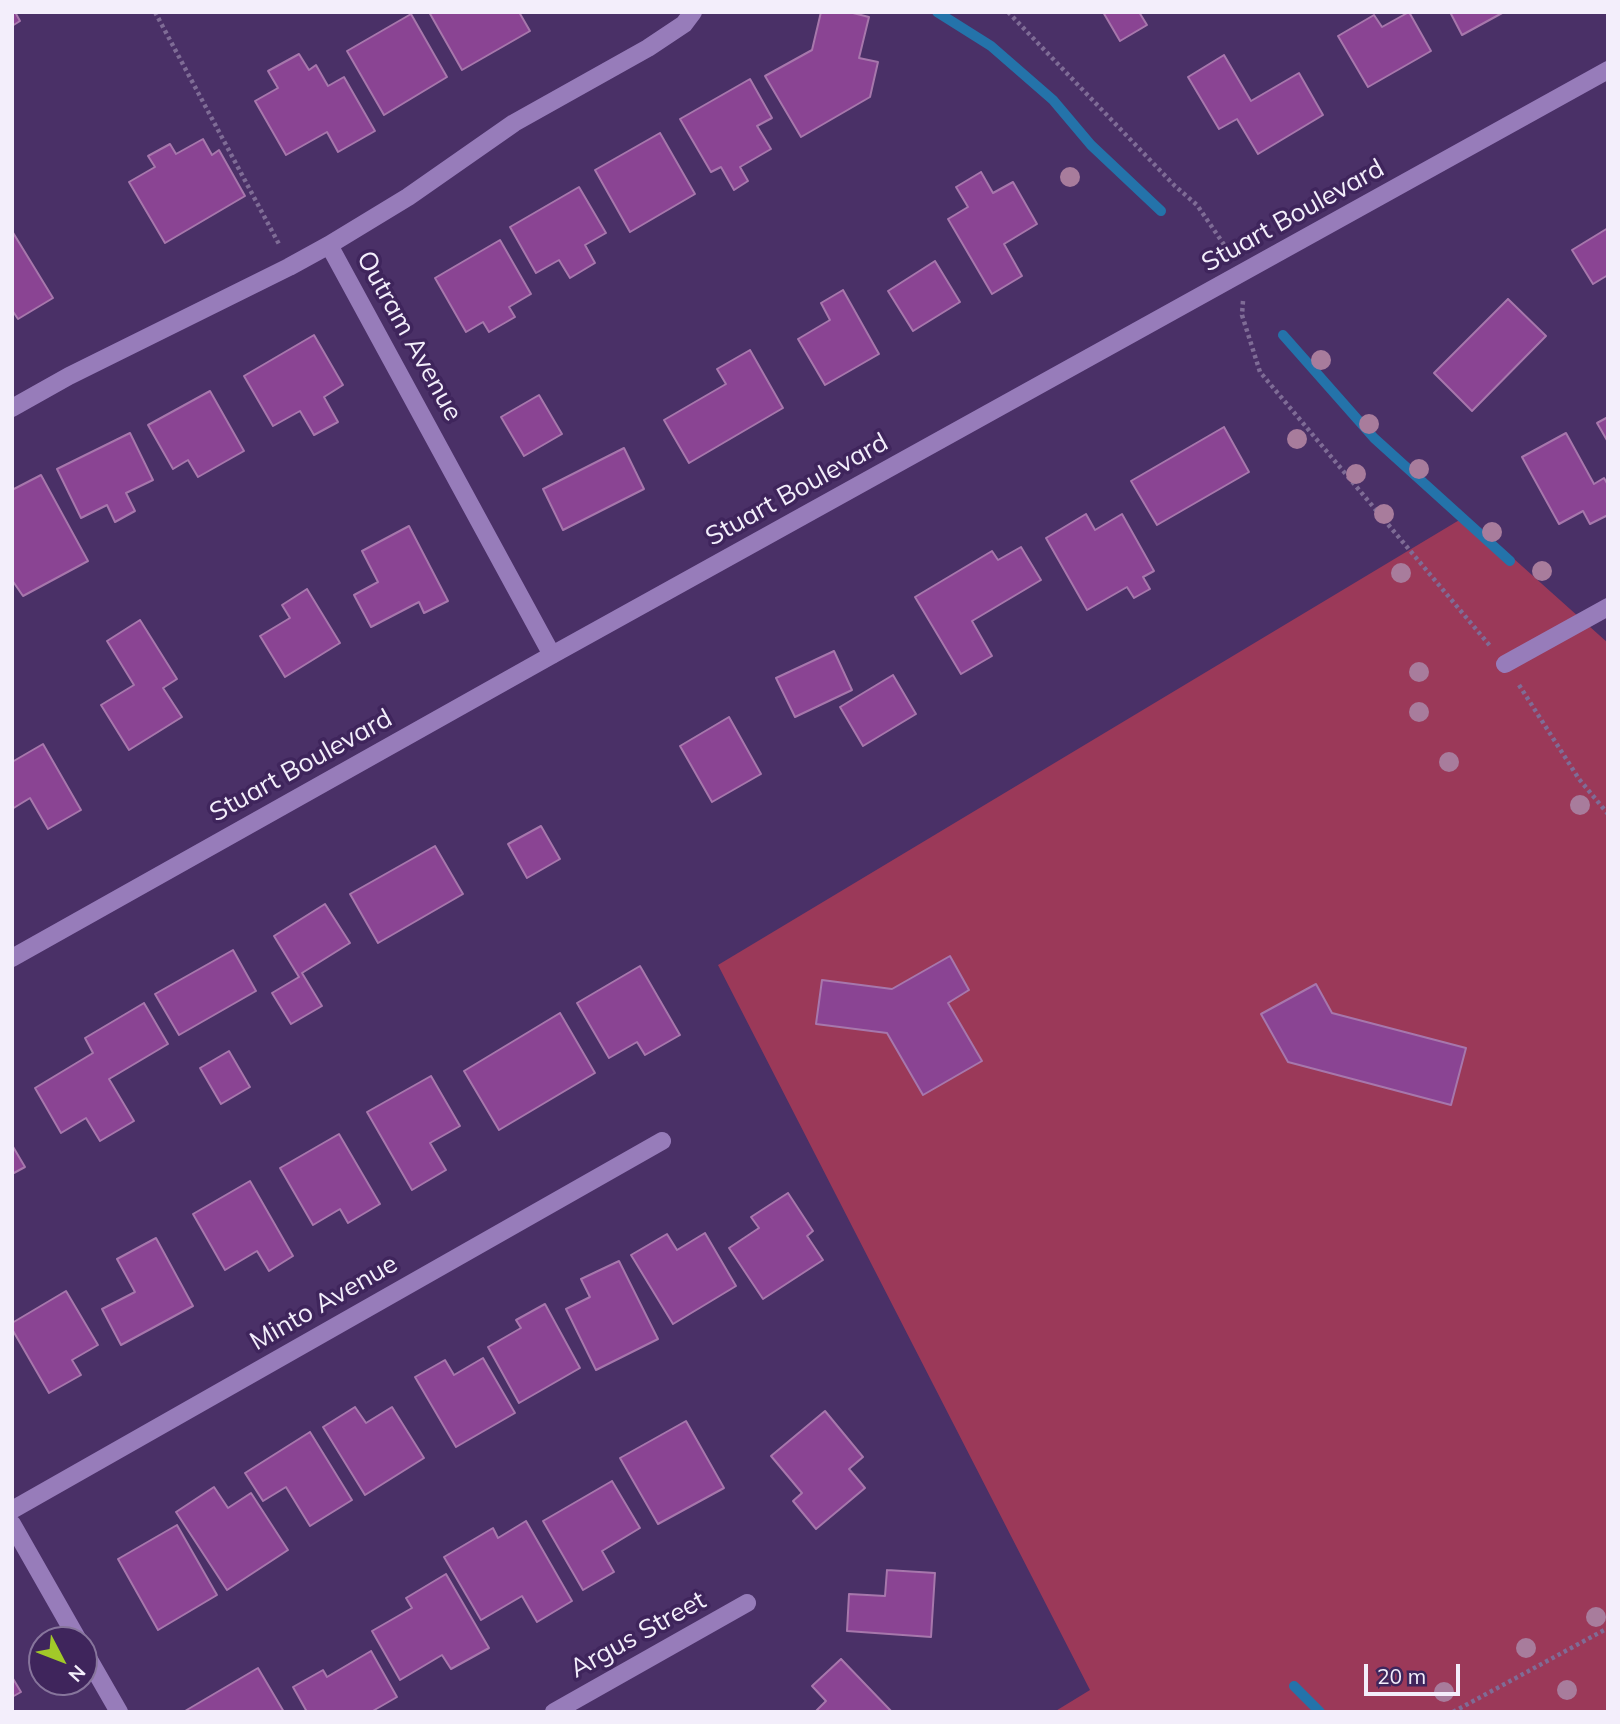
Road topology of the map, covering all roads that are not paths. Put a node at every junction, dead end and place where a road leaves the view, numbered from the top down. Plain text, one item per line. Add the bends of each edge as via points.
1 (693, 12) edge
2 (1608, 70) edge
3 (329, 245) junction
4 (12, 408) edge
5 (1608, 607) edge
6 (552, 655) junction
7 (1505, 664) road end
8 (12, 958) edge
9 (662, 1141) dead end
10 (12, 1510) edge
11 (12, 1524) edge
12 (747, 1603) dead end
13 (70, 1626) edge
14 (98, 1676) edge
15 (118, 1712) edge
16 (554, 1712) edge

1 - 3 street via 684,24 648,48 514,123
2 - 6 street, Stuart Boulevard
3 - 4 street, Outram Avenue
3 - 6 street, Outram Avenue
5 - 7 street
6 - 8 street, Stuart Boulevard
9 - 10 street, Minto Avenue
11 - 13 street
12 - 16 street, Argus Street
14 - 15 street

